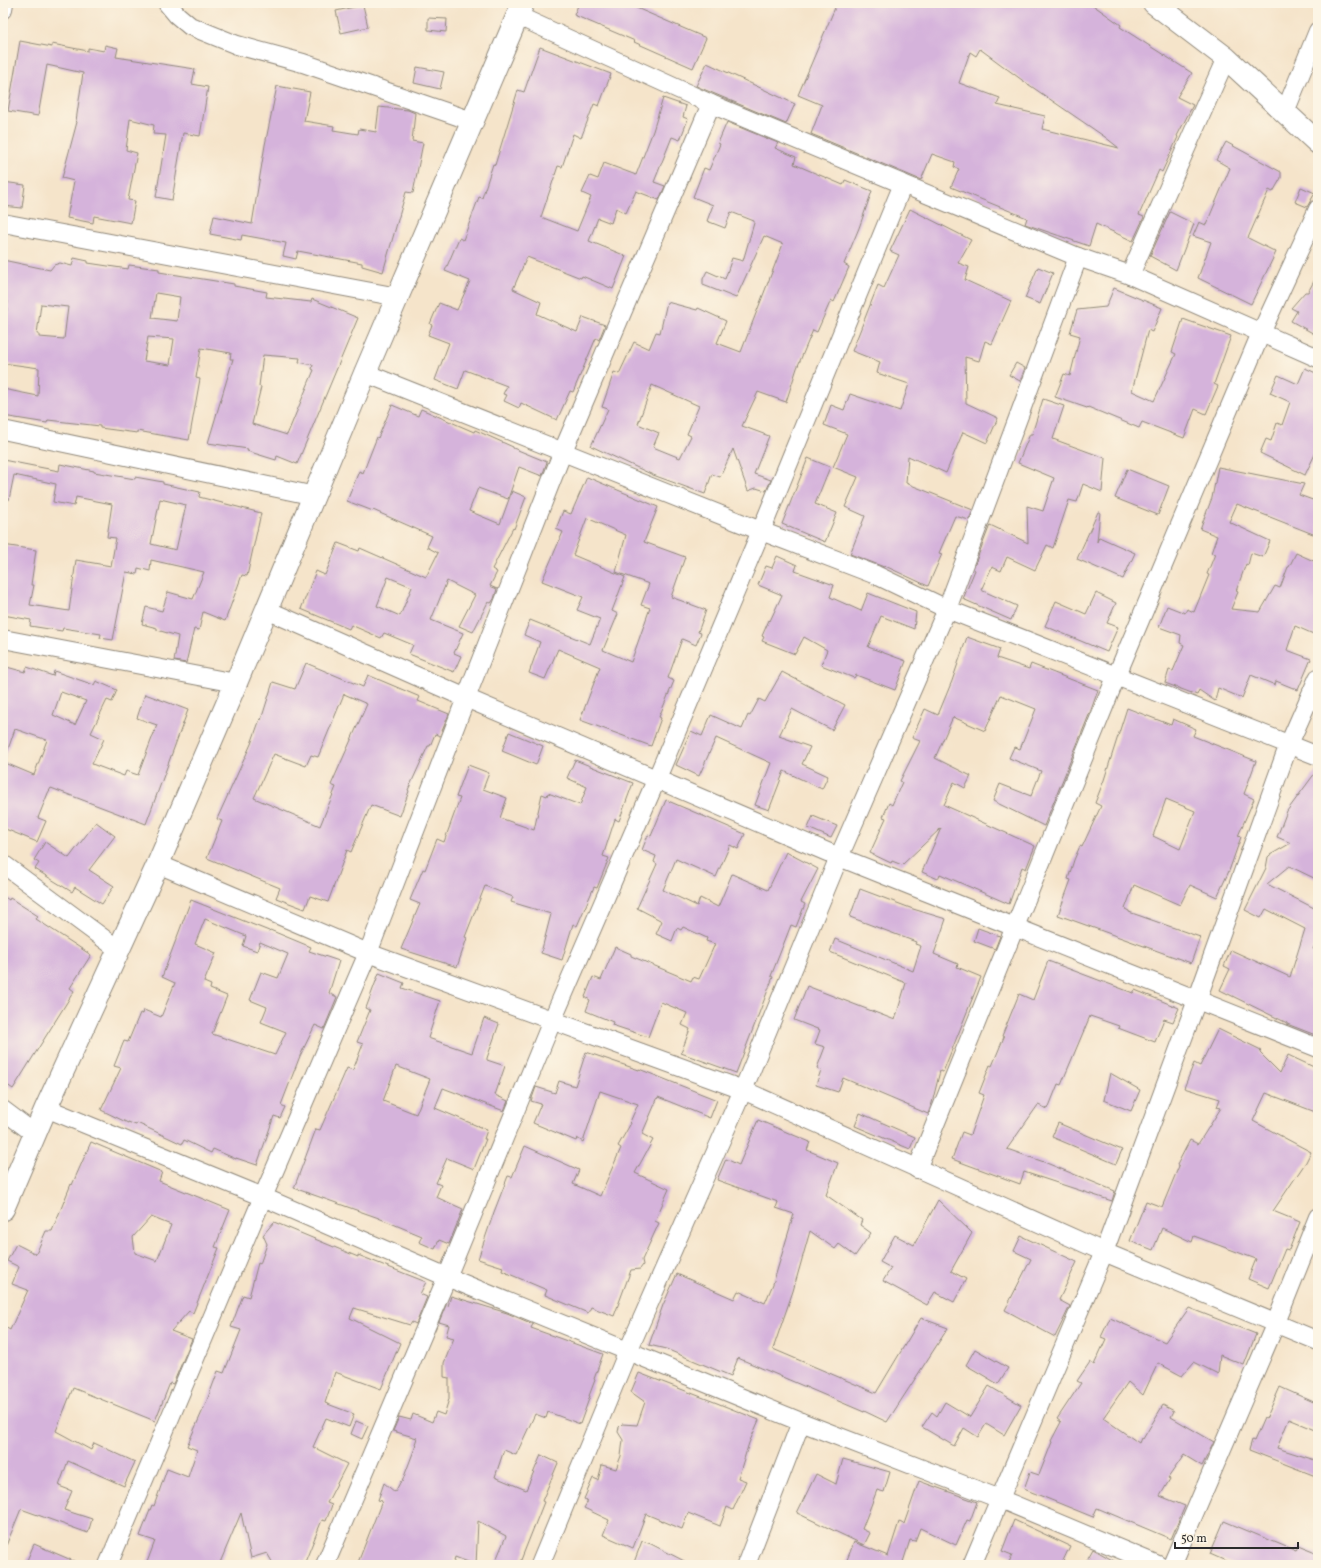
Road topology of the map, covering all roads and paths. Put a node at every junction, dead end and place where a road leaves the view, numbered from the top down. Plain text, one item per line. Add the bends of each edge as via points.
1 (4, 3) edge
2 (167, 3) edge
3 (1154, 3) edge
4 (3, 9) edge
5 (521, 10) edge
6 (1318, 30) edge
7 (1226, 58) junction
8 (711, 104) junction
9 (1285, 112) junction
10 (472, 121) junction
11 (1318, 143) edge
12 (903, 184) junction
13 (1318, 209) edge
14 (3, 223) edge
15 (1078, 257) junction
16 (1130, 276) junction
17 (398, 297) junction
18 (1261, 333) junction
19 (1318, 358) edge
20 (365, 373) junction
21 (3, 430) edge
22 (563, 451) junction
23 (315, 496) junction
24 (761, 531) junction
25 (947, 609) junction
26 (267, 610) junction
27 (3, 639) edge
28 (1116, 677) junction
29 (1318, 678) edge
30 (236, 683) junction
31 (466, 698) junction
32 (1289, 744) junction
33 (1318, 756) edge
34 (657, 778) junction
35 (838, 857) junction
36 (3, 864) edge
37 (158, 864) junction
38 (1015, 928) junction
39 (119, 950) junction
40 (368, 953) junction
41 (1197, 1000) junction
42 (552, 1020) junction
43 (1318, 1048) edge
44 (743, 1090) junction
45 (46, 1108) junction
46 (3, 1110) edge
47 (35, 1134) junction
48 (917, 1169) junction
49 (262, 1197) junction
50 (3, 1208) edge
51 (1318, 1217) edge
52 (1104, 1252) junction
53 (446, 1277) junction
54 (1275, 1325) junction
55 (1318, 1341) edge
56 (628, 1351) junction
57 (801, 1422) junction
58 (1000, 1499) junction
59 (108, 1565) edge
60 (325, 1565) edge
61 (540, 1565) edge
62 (746, 1565) edge
63 (972, 1565) edge
64 (1158, 1565) edge
65 (1172, 1565) edge

1 - 4 street
2 - 10 street via 190,26 237,45 303,63
3 - 7 street
5 - 8 street
5 - 10 street
6 - 9 street
7 - 9 street
7 - 16 street
8 - 12 street
8 - 22 street
9 - 11 street
10 - 17 street
12 - 15 street
12 - 24 street
13 - 18 street
14 - 17 street
15 - 16 street
15 - 25 street
16 - 18 street
17 - 20 street
18 - 19 street
18 - 28 street
20 - 22 street
20 - 23 street
21 - 23 street
22 - 24 street
22 - 31 street
23 - 26 street
24 - 25 street via 876,575
24 - 34 street
25 - 28 street
25 - 35 street
26 - 30 street
26 - 31 street
27 - 30 street
28 - 32 street
28 - 38 street
29 - 32 street
30 - 37 street
31 - 34 street
31 - 40 street
32 - 33 street
32 - 41 street
34 - 35 street
34 - 42 street
35 - 38 street
35 - 44 street
36 - 39 street
37 - 39 street
37 - 40 street
38 - 41 street
38 - 48 street
39 - 45 street
40 - 42 street
40 - 49 street
41 - 43 street
41 - 52 street
42 - 44 street
42 - 53 street
44 - 48 street
44 - 56 street
45 - 47 street
45 - 49 street
46 - 47 street
47 - 50 street
48 - 52 street
49 - 53 street
49 - 59 street
51 - 54 street
52 - 54 street
52 - 58 street
53 - 56 street
53 - 60 street
54 - 55 street
54 - 65 street
56 - 57 street
56 - 61 street
57 - 58 street
57 - 62 street
58 - 63 street
58 - 64 street

